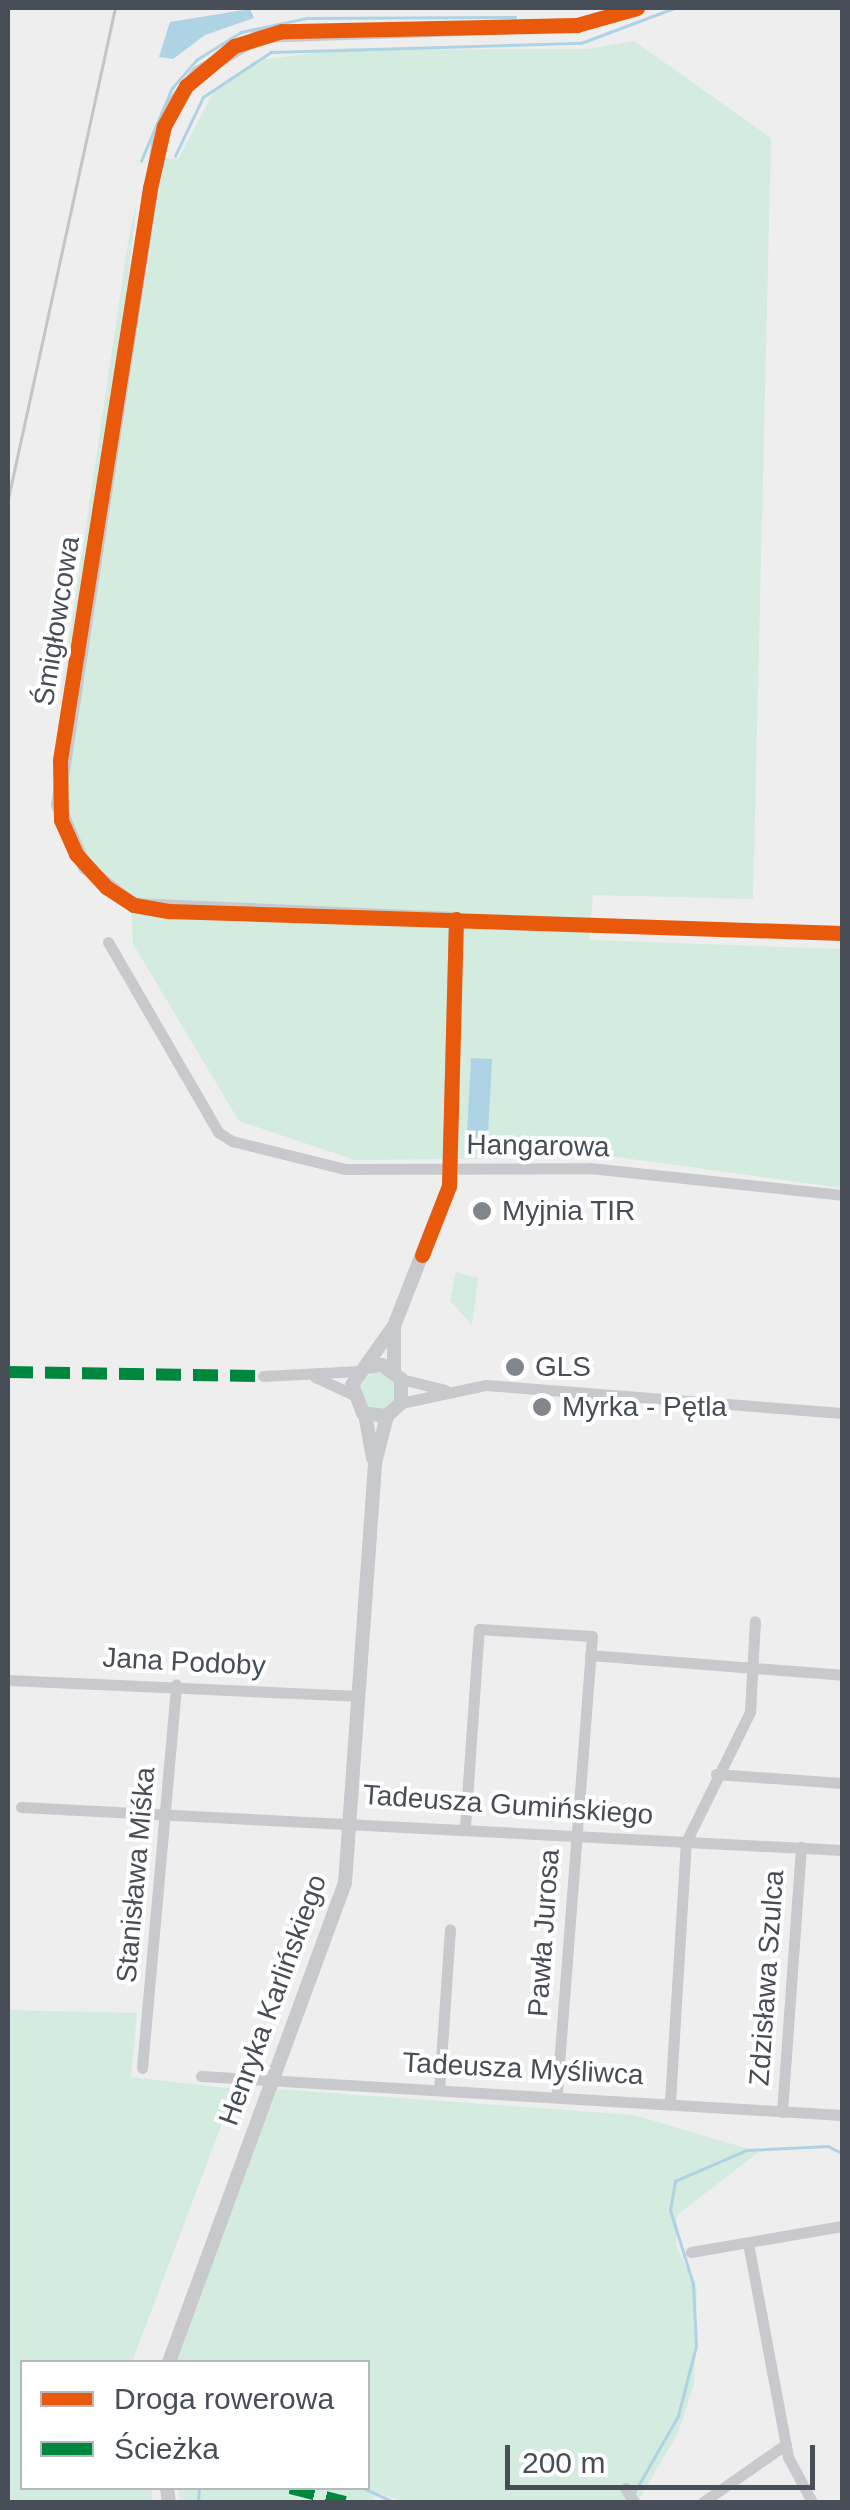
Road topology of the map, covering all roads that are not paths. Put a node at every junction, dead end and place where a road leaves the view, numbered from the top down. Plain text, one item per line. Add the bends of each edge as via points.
1 (636, 8) edge
2 (456, 919) junction
3 (842, 933) edge
4 (108, 942) dead end
5 (450, 1170) junction
6 (842, 1194) edge
7 (394, 1326) junction
8 (364, 1369) junction
9 (397, 1375) junction
10 (262, 1376) dead end
11 (315, 1376) junction
12 (446, 1390) junction
13 (352, 1394) junction
14 (401, 1404) junction
15 (842, 1413) edge
16 (365, 1414) junction
17 (387, 1416) junction
18 (375, 1463) junction
19 (755, 1621) dead end
20 (590, 1655) junction
21 (752, 1668) junction
22 (842, 1675) edge
23 (8, 1680) edge
24 (176, 1686) junction
25 (358, 1696) junction
26 (716, 1774) junction
27 (842, 1783) edge
28 (22, 1807) dead end
29 (170, 1814) junction
30 (350, 1819) junction
31 (465, 1826) junction
32 (576, 1836) junction
33 (686, 1842) junction
34 (801, 1847) junction
35 (842, 1850) edge
36 (450, 1929) dead end
37 (142, 2068) dead end
38 (201, 2076) dead end
39 (272, 2078) junction
40 (439, 2090) junction
41 (557, 2095) junction
42 (670, 2102) junction
43 (782, 2112) junction
44 (842, 2115) edge
45 (842, 2226) edge
46 (748, 2243) junction
47 (691, 2252) dead end
48 (170, 2360) edge
49 (786, 2444) junction
50 (625, 2488) dead end
51 (634, 2502) edge
52 (703, 2502) edge
53 (812, 2502) edge

1 - 2 street, Śmigłowcowa via 577,25 259,36 198,72 172,106 158,145 60,760 67,837 85,867 134,904
2 - 3 street, Śmigłowcowa
2 - 5 street
4 - 5 street, Hangarowa via 224,1136 345,1170
5 - 6 street, Hangarowa via 590,1168
5 - 7 street
7 - 8 street
7 - 9 street
8 - 9 street
8 - 11 street
8 - 13 street
9 - 12 street
9 - 14 street
10 - 11 street
11 - 13 street
12 - 14 street
12 - 15 street via 486,1385
13 - 16 street
14 - 17 street
16 - 17 street
16 - 18 street, Henryka Karlińskiego
17 - 18 street, Henryka Karlińskiego
18 - 25 street, Henryka Karlińskiego
19 - 21 street
20 - 21 street
20 - 31 street via 592,1636 478,1629
20 - 32 street, Pawła Jurosa
21 - 22 street
21 - 26 street via 750,1712
23 - 24 street, Jana Podoby
24 - 25 street, Jana Podoby
24 - 29 street, Stanisława Miśka
25 - 30 street, Henryka Karlińskiego
26 - 27 street
26 - 33 street
28 - 29 street, Tadeusza Gumińskiego
29 - 30 street, Tadeusza Gumińskiego
29 - 37 street, Stanisława Miśka
30 - 31 street, Tadeusza Gumińskiego
30 - 39 street, Henryka Karlińskiego via 342,1897
31 - 32 street, Tadeusza Gumińskiego
32 - 33 street, Tadeusza Gumińskiego
32 - 41 street, Pawła Jurosa
33 - 34 street, Tadeusza Gumińskiego
33 - 42 street
34 - 35 street, Tadeusza Gumińskiego
34 - 43 street, Zdzisława Szulca
36 - 40 street
38 - 39 street, Tadeusza Myśliwca
39 - 40 street, Tadeusza Myśliwca
39 - 48 street, Henryka Karlińskiego
40 - 41 street, Tadeusza Myśliwca
41 - 42 street, Tadeusza Myśliwca
42 - 43 street, Tadeusza Myśliwca
43 - 44 street, Tadeusza Myśliwca
45 - 46 street
46 - 47 street
46 - 49 street
49 - 52 street
49 - 53 street
50 - 51 street

